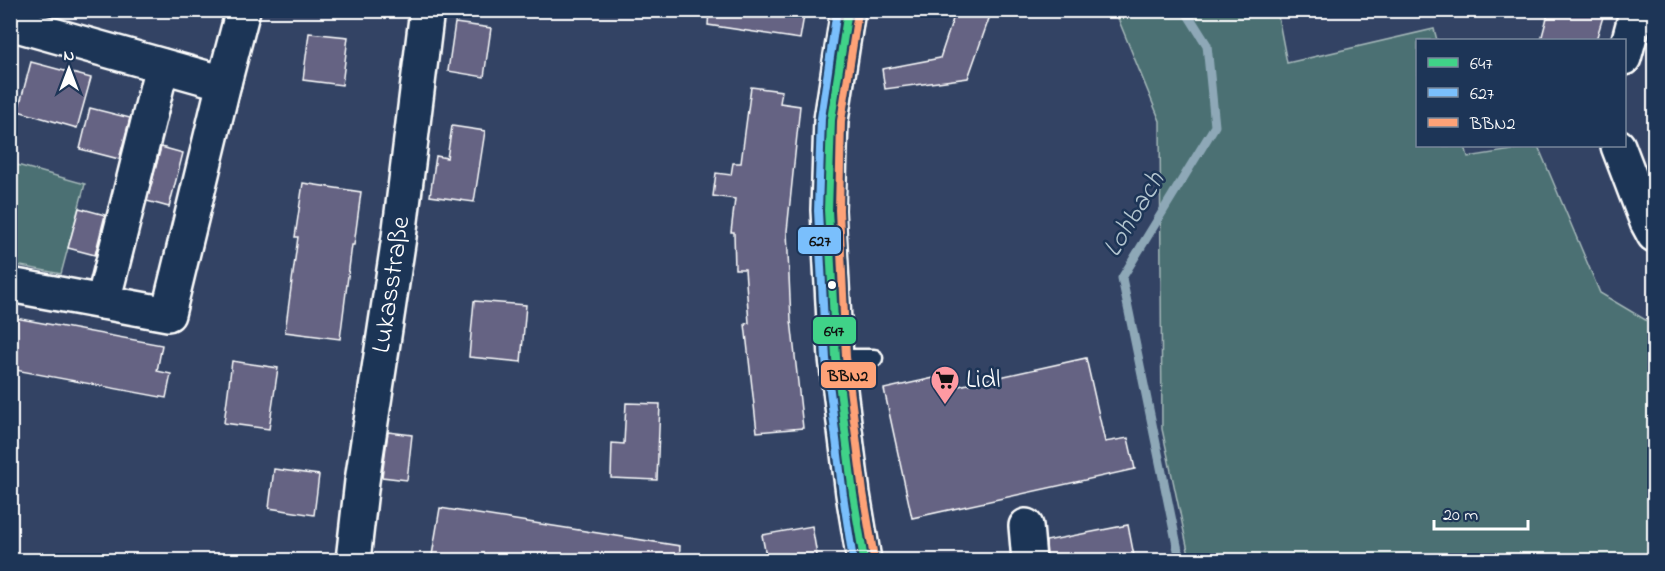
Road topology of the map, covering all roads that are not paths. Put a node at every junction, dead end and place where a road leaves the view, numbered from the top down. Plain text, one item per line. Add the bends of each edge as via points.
1 (243, 10) edge
2 (427, 10) edge
3 (848, 10) edge
4 (1637, 10) edge
5 (10, 23) edge
6 (1626, 51) edge
7 (162, 66) junction
8 (224, 83) junction
9 (1618, 147) edge
10 (1654, 235) edge
11 (10, 285) edge
12 (103, 302) junction
13 (836, 358) junction
14 (874, 358) dead end
15 (1026, 526) dead end
16 (352, 561) edge
17 (864, 561) edge
18 (1029, 561) edge

1 - 8 street
2 - 16 street, Lukasstraße
3 - 13 street via 831,120 828,210
4 - 6 street
5 - 7 street
7 - 8 street
7 - 12 street
8 - 12 street via 168,314
9 - 10 street
11 - 12 street
13 - 14 lane
13 - 17 street
15 - 18 street

